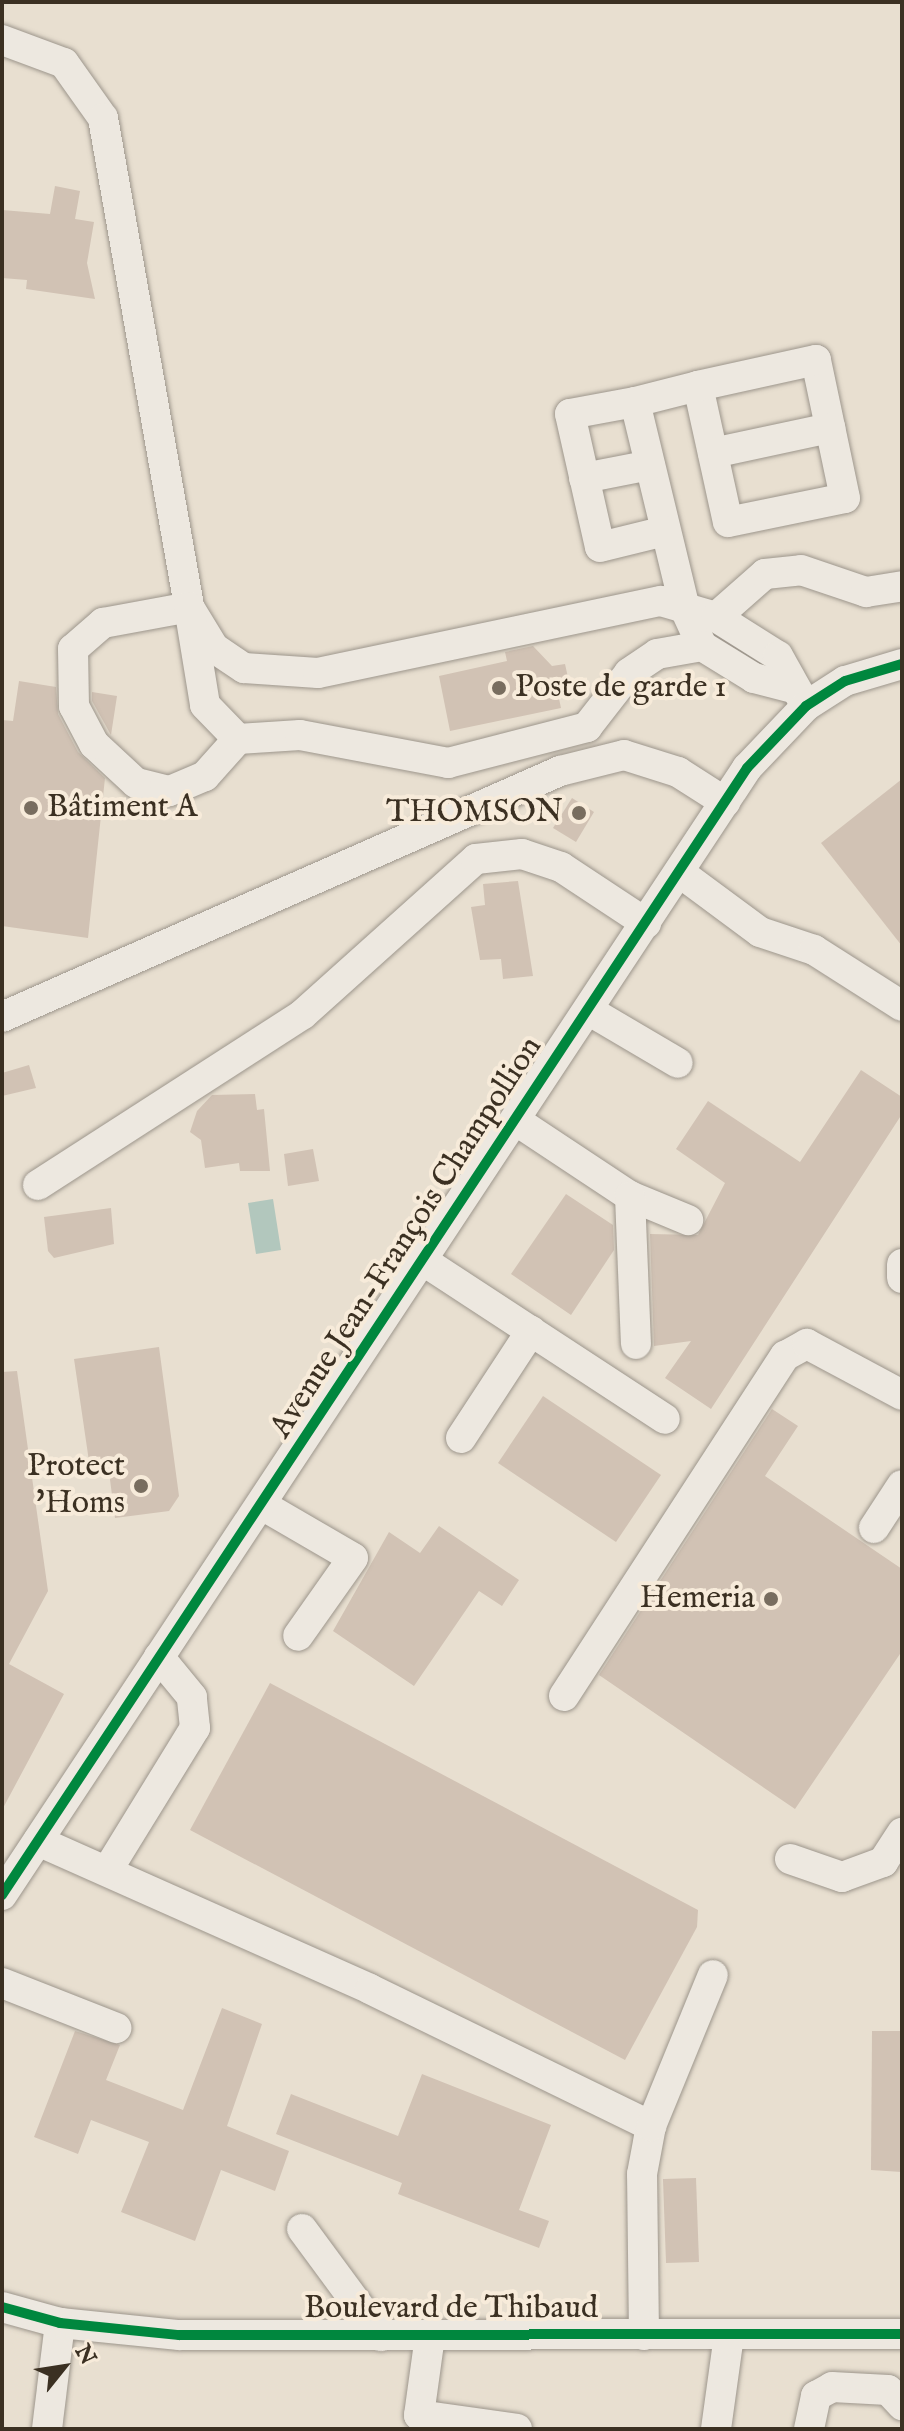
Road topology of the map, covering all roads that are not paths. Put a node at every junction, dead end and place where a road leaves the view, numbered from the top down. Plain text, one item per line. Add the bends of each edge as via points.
1 (2, 40) edge
2 (698, 386) junction
3 (635, 402) junction
4 (830, 428) junction
5 (713, 453) junction
6 (650, 465) junction
7 (584, 478) junction
8 (665, 531) junction
9 (902, 586) edge
10 (189, 607) junction
11 (685, 609) junction
12 (716, 617) junction
13 (702, 646) junction
14 (902, 664) edge
15 (800, 697) junction
16 (238, 739) junction
17 (725, 802) junction
18 (679, 872) junction
19 (646, 923) junction
20 (902, 1006) edge
21 (588, 1010) junction
22 (2, 1017) edge
23 (678, 1063) dead end
24 (515, 1120) junction
25 (38, 1185) dead end
26 (630, 1196) junction
27 (688, 1220) dead end
28 (422, 1260) junction
29 (902, 1264) edge
30 (902, 1278) edge
31 (531, 1331) junction
32 (636, 1344) dead end
33 (902, 1395) edge
34 (665, 1419) dead end
35 (461, 1438) dead end
36 (902, 1485) edge
37 (262, 1505) junction
38 (874, 1528) dead end
39 (298, 1636) dead end
40 (159, 1657) junction
41 (564, 1696) dead end
42 (902, 1833) edge
43 (38, 1841) junction
44 (790, 1859) dead end
45 (107, 1871) junction
46 (2, 1895) edge
47 (713, 1975) dead end
48 (2, 1983) edge
49 (116, 2028) dead end
50 (651, 2126) junction
51 (302, 2229) dead end
52 (2, 2307) edge
53 (60, 2323) junction
54 (902, 2334) edge
55 (644, 2335) junction
56 (729, 2335) junction
57 (381, 2336) junction
58 (430, 2336) junction
59 (902, 2405) edge
60 (418, 2422) edge
61 (47, 2429) edge
62 (517, 2429) edge
63 (716, 2429) edge
64 (809, 2429) edge

1 - 10 street via 64,63 103,118
2 - 3 street
2 - 4 street via 816,360
2 - 5 street
3 - 6 street
3 - 7 street via 570,414
4 - 5 street
4 - 5 street via 845,498 728,522
6 - 7 street
6 - 8 street
7 - 8 street via 600,547
8 - 11 street
9 - 12 street via 866,592 801,570 765,574
10 - 11 street via 214,648 244,668 283,675 661,601
10 - 16 street via 205,705
10 - 16 street via 103,623 73,649 74,706 94,744 136,783 169,791 205,776
11 - 12 street
11 - 13 street
12 - 15 street via 778,656
13 - 15 street via 754,678
13 - 16 street via 657,654 629,673 587,727 448,763 300,735
14 - 15 street, Avenue Jean-François Champollion
15 - 17 street, Avenue Jean-François Champollion
17 - 18 street, Avenue Jean-François Champollion
17 - 22 street via 678,772 624,755 560,771
18 - 19 street, Avenue Jean-François Champollion
18 - 20 street via 760,932 814,950
19 - 21 street, Avenue Jean-François Champollion
19 - 25 street via 561,867 522,854 476,859 303,1014
21 - 23 street
21 - 24 street, Avenue Jean-François Champollion
24 - 26 street
24 - 28 street, Avenue Jean-François Champollion
26 - 27 street
26 - 32 street
28 - 31 street
28 - 37 street, Avenue Jean-François Champollion
29 - 30 street
31 - 34 street
31 - 35 street
33 - 41 street via 807,1344 785,1356
36 - 38 street
37 - 39 street via 353,1558
37 - 40 street, Avenue Jean-François Champollion
40 - 43 street, Avenue Jean-François Champollion
40 - 45 street via 192,1697 195,1728
42 - 44 street via 883,1862 842,1877
43 - 45 street
43 - 46 street, Avenue Jean-François Champollion
45 - 50 street
47 - 50 street
48 - 49 street
50 - 55 street via 642,2174
51 - 57 street
52 - 53 street, Boulevard de Thibaud
53 - 57 street, Boulevard de Thibaud via 179,2335
53 - 61 street
54 - 56 street, Boulevard de Thibaud
55 - 56 street, Boulevard de Thibaud
55 - 58 street, Boulevard de Thibaud
56 - 63 street
57 - 58 street, Boulevard de Thibaud
58 - 60 street
59 - 64 street via 888,2390 832,2387 816,2396
60 - 62 street

